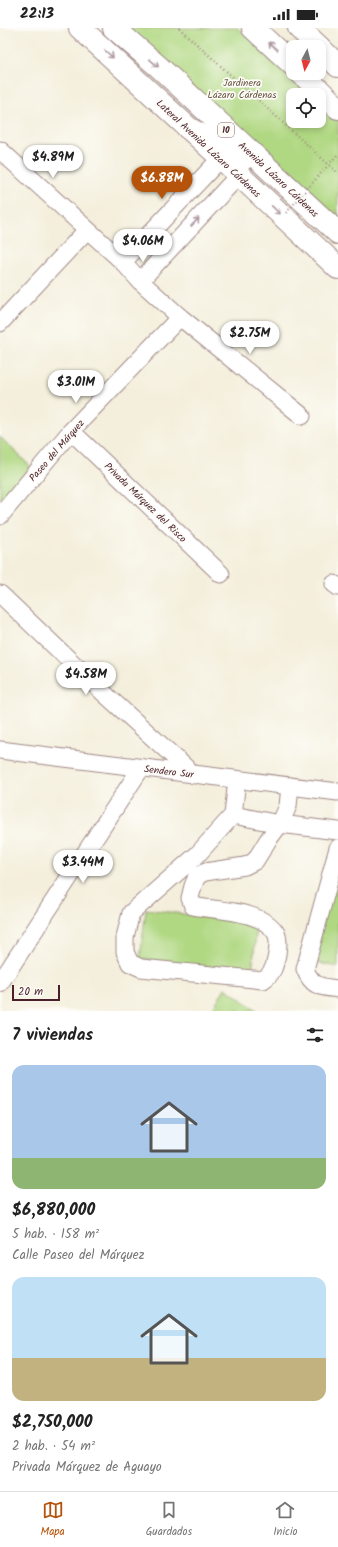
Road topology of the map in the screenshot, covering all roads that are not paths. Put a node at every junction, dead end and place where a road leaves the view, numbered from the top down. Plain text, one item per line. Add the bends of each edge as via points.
1 (80, 28) edge
2 (114, 28) edge
3 (253, 28) edge
4 (299, 28) edge
5 (312, 40) edge
6 (326, 54) edge
7 (286, 59) edge
8 (338, 66) edge
9 (308, 80) edge
10 (338, 108) edge
11 (188, 128) junction
12 (0, 150) edge
13 (222, 158) junction
14 (239, 175) junction
15 (294, 191) junction
16 (87, 230) junction
17 (338, 233) edge
18 (123, 262) junction
19 (338, 268) edge
20 (140, 281) junction
21 (180, 316) junction
22 (0, 323) edge
23 (302, 416) dead end
24 (71, 431) junction
25 (0, 516) edge
26 (221, 574) dead end
27 (0, 594) edge
28 (0, 750) edge
29 (141, 768) junction
30 (194, 774) junction
31 (237, 780) junction
32 (290, 786) junction
33 (338, 792) edge
34 (233, 815) junction
35 (280, 824) junction
36 (338, 831) edge
37 (338, 848) edge
38 (0, 983) edge
39 (338, 989) edge

1 -> 11 main road, Lateral Avenida Lázaro Cárdenas
2 -> 15 main road, Avenida Lázaro Cárdenas / 10
7 -> 3 main road
4 - 5 main road
6 - 8 main road
9 - 10 main road
11 - 13 main road, Lateral Avenida Lázaro Cárdenas
11 - 15 main road via 274,174
12 - 16 street
13 - 14 main road, Lateral Avenida Lázaro Cárdenas
13 - 18 street
14 -> 19 main road, Lateral Avenida Lázaro Cárdenas
20 -> 14 street
15 - 17 main road, Avenida Lázaro Cárdenas / 10
16 - 18 street
16 - 22 street
18 - 20 street
20 - 21 street
21 - 23 street
21 - 24 street, Paseo del Márquez
24 - 25 street, Paseo del Márquez
24 - 26 street, Privada Márquez del Risco
27 - 30 street
28 - 29 street, Sendero Sur
29 - 30 street, Sendero Sur
29 - 38 street
30 - 31 street, Sendero Sur
31 - 32 street, Sendero Sur
31 - 34 street
32 - 33 street, Sendero Sur
32 - 35 street via 288,806
34 - 35 street
34 - 35 street via 197,855 131,913 125,937 125,952 130,963 141,968 263,980 268,977 274,968 278,945 277,934 266,922 246,914 193,906 190,898 197,876 205,872 245,866 255,861
35 - 36 street
37 - 39 street via 305,969 308,978 314,984

